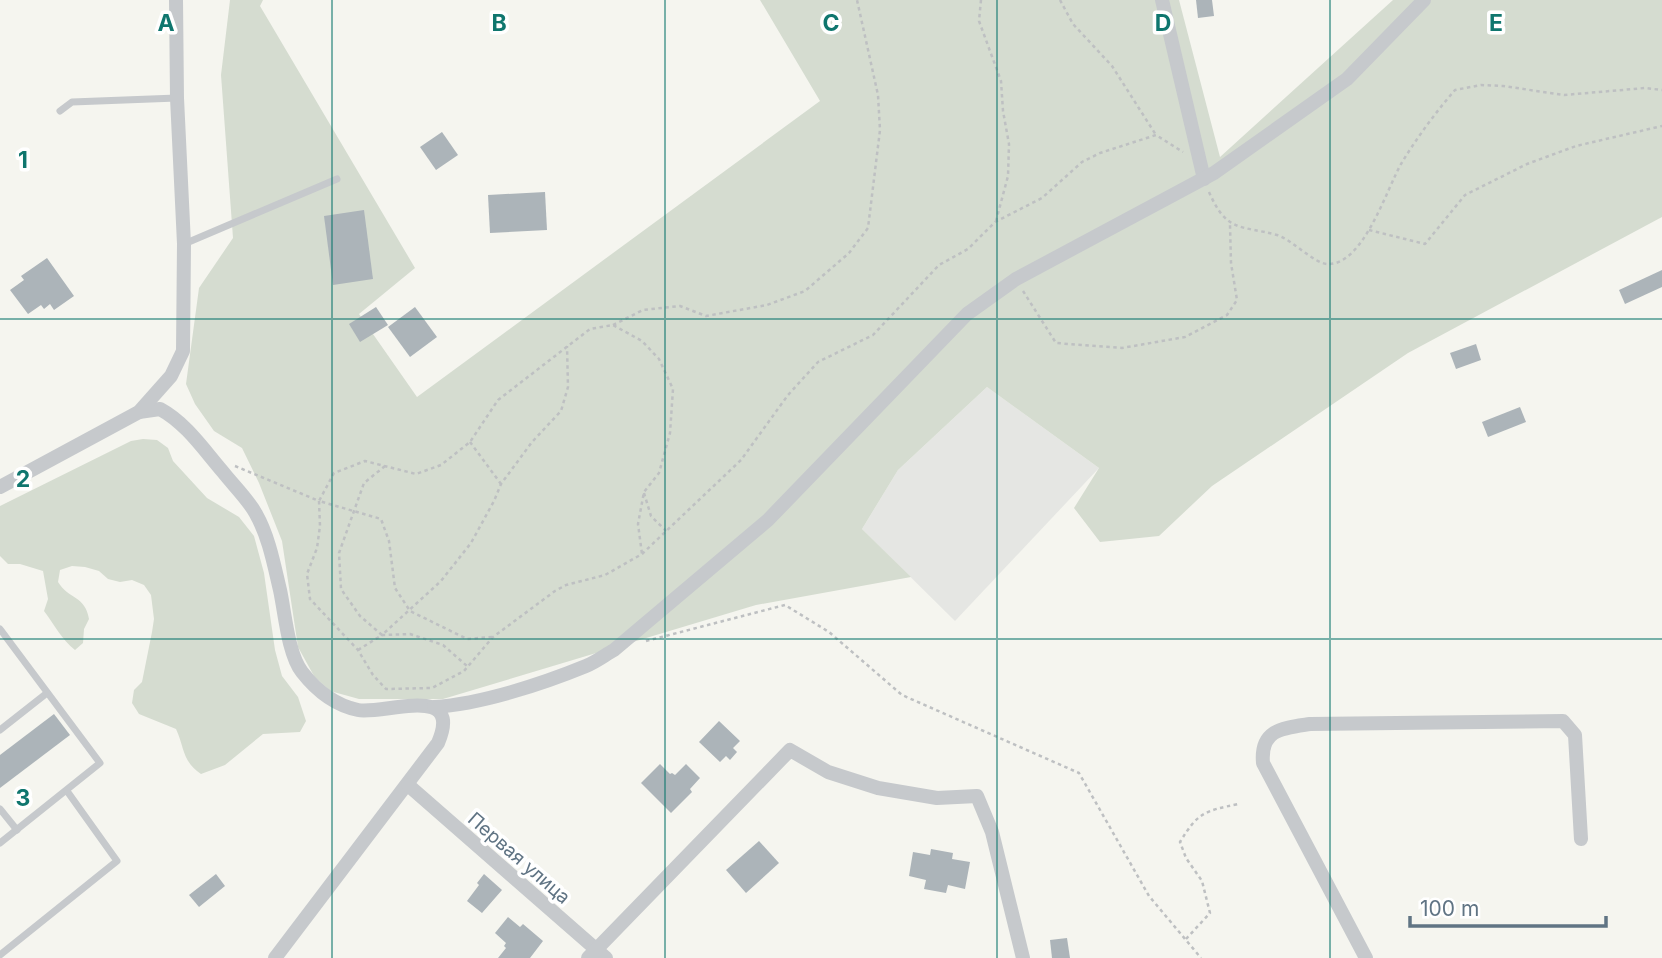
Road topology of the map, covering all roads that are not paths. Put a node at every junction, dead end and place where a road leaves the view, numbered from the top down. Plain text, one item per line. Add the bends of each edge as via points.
1 (176, 0) edge
2 (1161, 0) edge
3 (1424, 0) edge
4 (177, 97) junction
5 (60, 111) dead end
6 (337, 179) dead end
7 (1204, 179) junction
8 (184, 244) junction
9 (139, 412) junction
10 (0, 486) edge
11 (0, 629) edge
12 (47, 693) junction
13 (434, 707) junction
14 (0, 730) edge
15 (408, 785) junction
16 (67, 791) junction
17 (0, 809) edge
18 (17, 830) junction
19 (1581, 839) dead end
20 (0, 843) edge
21 (0, 955) edge
22 (596, 955) edge
23 (275, 958) edge
24 (1023, 958) edge
25 (1366, 958) edge

1 - 4 street
2 - 7 street
3 - 7 street via 1347,79
4 - 5 lane via 72,102
4 - 8 street
6 - 8 lane
7 - 13 street via 1016,279 967,314 768,520 614,649 589,666 460,705
8 - 9 street via 183,351 171,376
9 - 10 street
9 - 13 street via 160,409 182,424 256,514 274,564 296,664 309,681 340,705 361,710
11 - 12 lane
12 - 14 lane
12 - 16 lane via 100,763
13 - 15 street via 442,716 444,730
15 - 22 street, Первая улица
15 - 23 street
16 - 18 lane
16 - 21 lane via 117,861
17 - 18 lane
18 - 20 lane
19 - 25 street via 1576,735 1563,721 1284,727 1267,738 1263,763
22 - 24 street via 790,750 828,772 878,788 937,798 977,796 992,832

